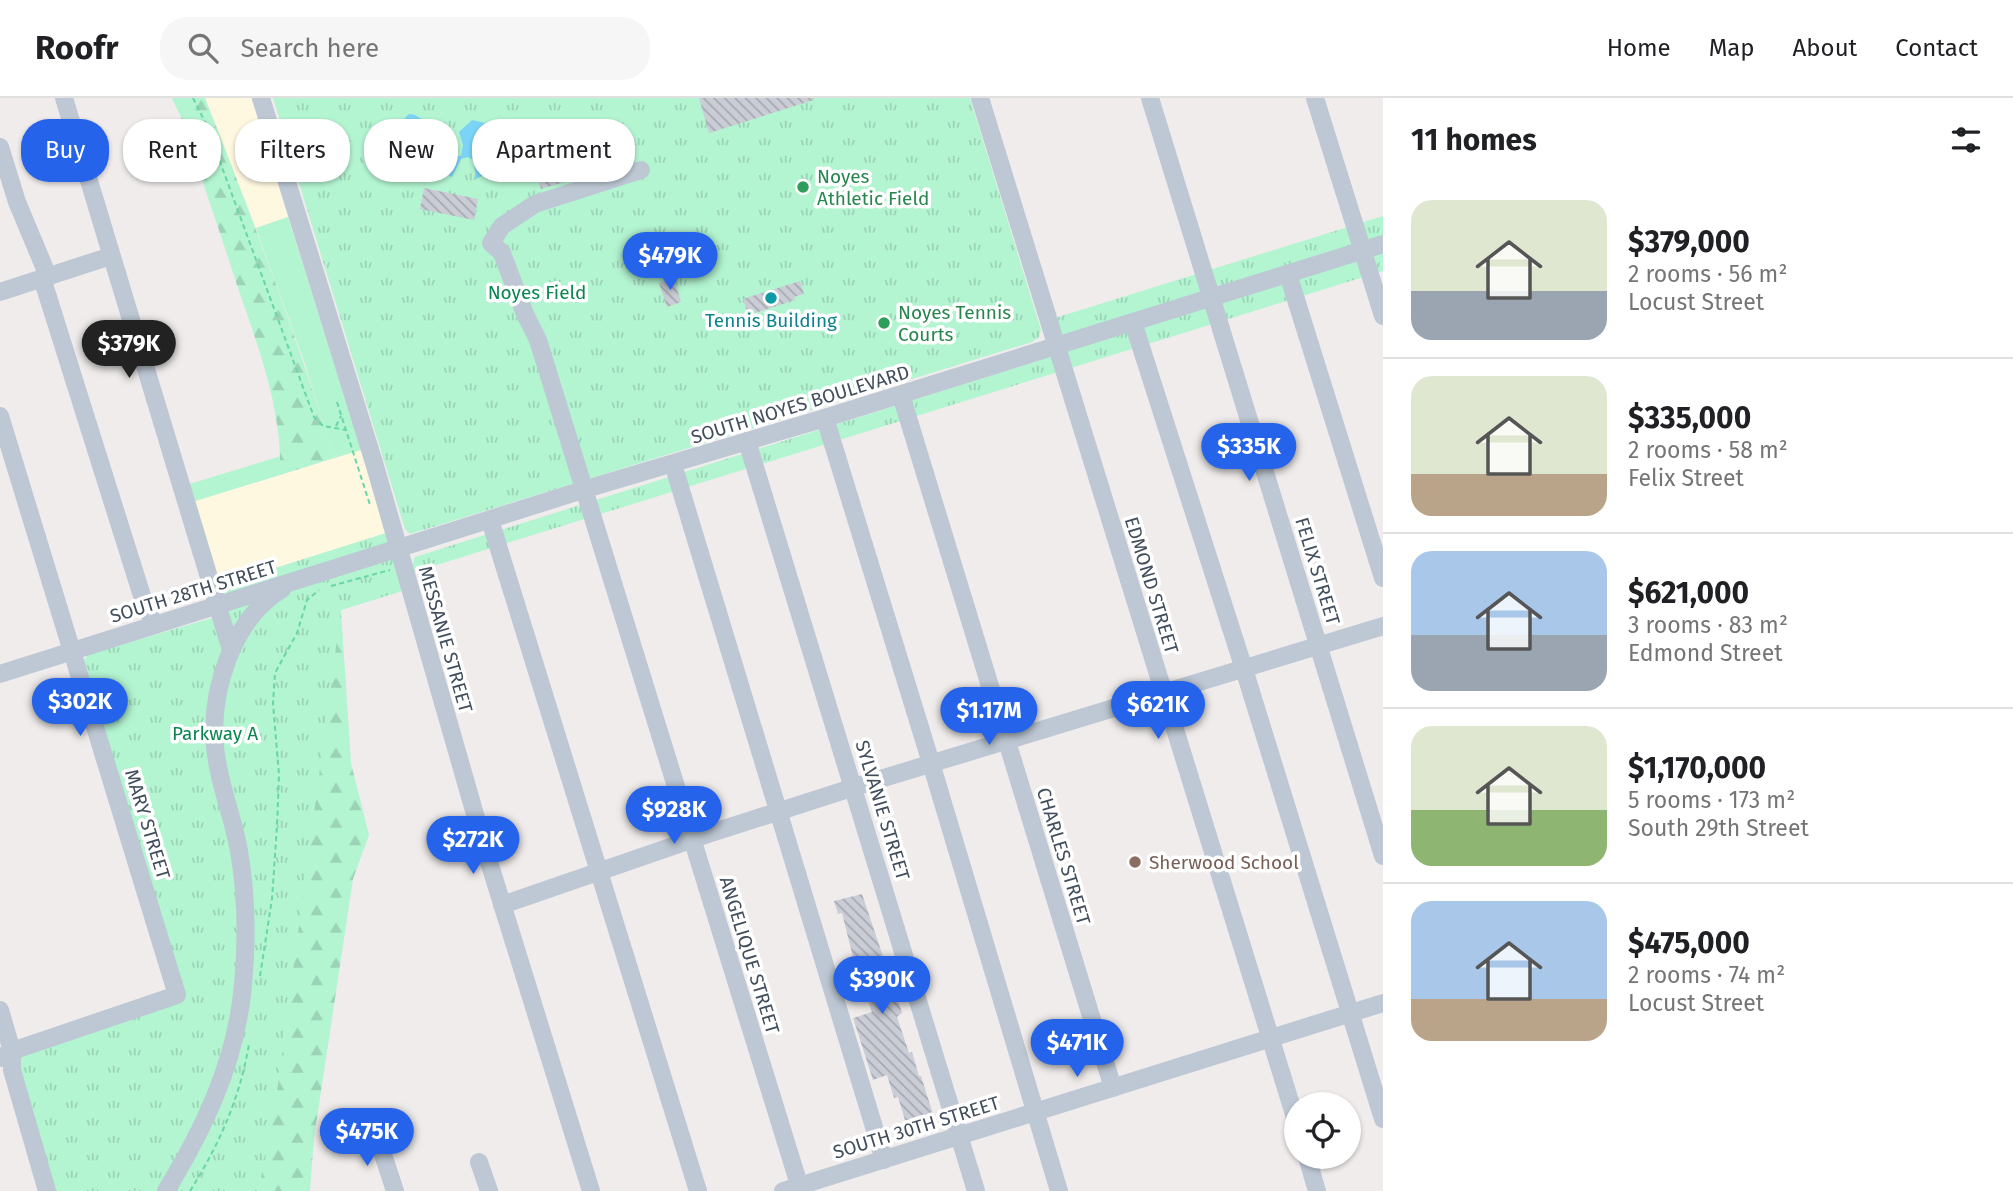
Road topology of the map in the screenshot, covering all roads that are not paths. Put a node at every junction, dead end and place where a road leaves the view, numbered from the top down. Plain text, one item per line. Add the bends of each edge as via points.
1 (64, 98) edge
2 (261, 98) edge
3 (980, 98) edge
4 (1150, 98) edge
5 (1315, 98) edge
6 (0, 147) edge
7 (641, 170) dead end
8 (1383, 244) edge
9 (1362, 250) junction
10 (111, 256) junction
11 (1288, 274) junction
12 (45, 277) junction
13 (0, 292) edge
14 (1212, 297) junction
15 (1383, 316) edge
16 (1133, 322) junction
17 (1056, 345) junction
18 (901, 395) junction
19 (0, 416) edge
20 (825, 418) junction
21 (747, 441) junction
22 (673, 464) junction
23 (586, 489) junction
24 (489, 520) junction
25 (394, 561) junction
26 (1383, 578) edge
27 (294, 581) junction
28 (217, 605) junction
29 (154, 624) junction
30 (1383, 626) edge
31 (1319, 646) junction
32 (73, 650) junction
33 (231, 650) junction
34 (1244, 669) junction
35 (0, 674) edge
36 (1164, 693) junction
37 (1007, 741) junction
38 (931, 763) junction
39 (854, 787) junction
40 (778, 813) junction
41 (692, 839) junction
42 (1383, 856) edge
43 (600, 871) junction
44 (502, 905) junction
45 (1383, 1003) edge
46 (0, 1010) edge
47 (1350, 1014) junction
48 (1270, 1039) junction
49 (6, 1054) edge
50 (1112, 1088) junction
51 (1287, 1092) edge
52 (1035, 1112) junction
53 (1383, 1119) edge
54 (376, 1133) dead end
55 (960, 1135) junction
56 (884, 1160) junction
57 (479, 1162) dead end
58 (1311, 1169) edge
59 (794, 1189) edge
60 (47, 1191) edge
61 (166, 1191) edge
62 (395, 1191) edge
63 (489, 1191) edge
64 (591, 1191) edge
65 (698, 1191) edge
66 (976, 1191) edge
67 (1059, 1191) edge
68 (1317, 1191) edge

1 - 10 street
2 - 25 street, MESSANIE STREET via 313,262
3 - 17 street, EDMOND STREET
4 - 14 street, FELIX STREET
5 - 9 street
6 - 12 street
7 - 23 street, ANGELIQUE STREET via 535,205 502,226 491,243 502,253 538,340
8 - 9 street, SOUTH NOYES BOULEVARD
9 - 11 street, SOUTH NOYES BOULEVARD
9 - 15 street
10 - 12 street
10 - 28 street
11 - 14 street, SOUTH NOYES BOULEVARD
11 - 26 street
12 - 13 street
12 - 29 street
14 - 16 street, SOUTH NOYES BOULEVARD
14 - 31 street, FELIX STREET
16 - 17 street, SOUTH NOYES BOULEVARD
16 - 34 street
17 - 18 street, SOUTH NOYES BOULEVARD
17 - 36 street, EDMOND STREET
18 - 20 street, SOUTH NOYES BOULEVARD
18 - 37 street, CHARLES STREET
19 - 32 street, MARY STREET
20 - 21 street, SOUTH NOYES BOULEVARD
20 - 38 street
21 - 22 street, SOUTH NOYES BOULEVARD
21 - 39 street, SYLVANIE STREET
22 - 23 street, SOUTH NOYES BOULEVARD
22 - 40 street
23 - 24 street, SOUTH NOYES BOULEVARD
23 - 41 street, ANGELIQUE STREET
24 - 25 street, SOUTH NOYES BOULEVARD
24 - 43 street
25 - 27 street, SOUTH 28TH STREET
25 - 44 street, MESSANIE STREET
27 - 28 street, SOUTH 28TH STREET
27 - 33 street via 272,595
28 - 29 street, SOUTH 28TH STREET
28 - 33 street
29 - 32 street, SOUTH 28TH STREET
30 - 31 street
31 - 34 street
31 - 42 street, FELIX STREET
32 - 35 street, SOUTH 28TH STREET
32 - 49 street, MARY STREET via 177,995
33 - 61 street via 218,689 215,748 239,852 245,916 242,996 233,1046 210,1112
34 - 36 street
34 - 47 street
36 - 37 street
36 - 48 street, EDMOND STREET
37 - 38 street
37 - 50 street, CHARLES STREET
38 - 39 street
38 - 52 street
39 - 40 street
39 - 55 street, SYLVANIE STREET
40 - 41 street
40 - 56 street
41 - 43 street
41 - 59 street, ANGELIQUE STREET
43 - 44 street
43 - 65 street
44 - 64 street, MESSANIE STREET
45 - 47 street, SOUTH 30TH STREET
46 - 49 street
47 - 48 street, SOUTH 30TH STREET
47 - 53 street
48 - 50 street, SOUTH 30TH STREET
48 - 51 street, EDMOND STREET
49 - 60 street
50 - 52 street, SOUTH 30TH STREET
52 - 55 street, SOUTH 30TH STREET
52 - 67 street
54 - 62 street
55 - 56 street, SOUTH 30TH STREET
55 - 66 street, SYLVANIE STREET
56 - 59 street, SOUTH 30TH STREET
57 - 63 street
58 - 68 street

